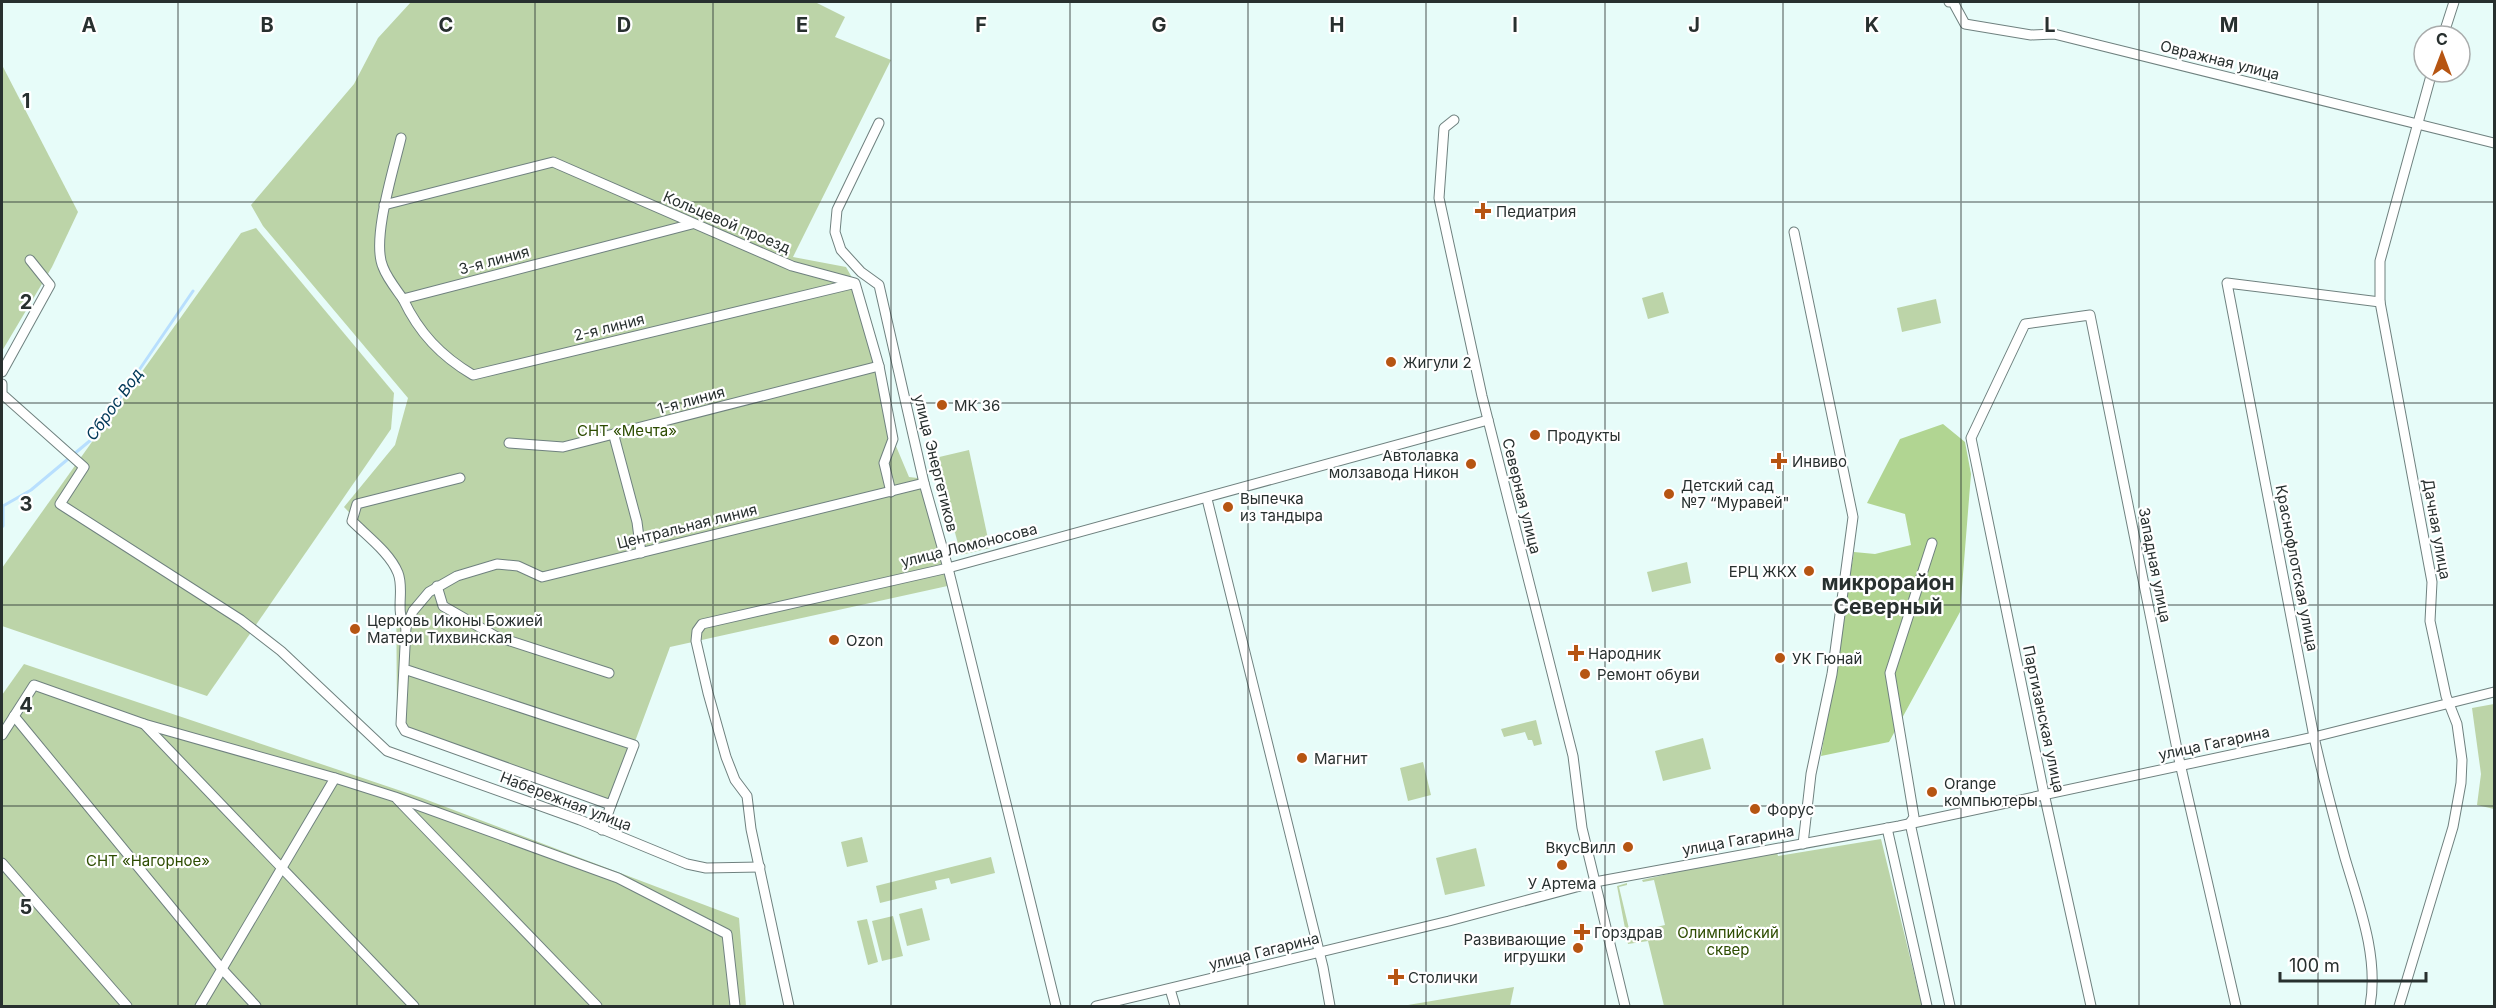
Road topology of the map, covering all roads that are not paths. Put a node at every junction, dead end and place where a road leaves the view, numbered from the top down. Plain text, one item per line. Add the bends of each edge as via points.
1 (1949, 2) edge
2 (2454, 2) edge
3 (2447, 24) edge
4 (2429, 84) edge
5 (1454, 120) dead end
6 (879, 123) dead end
7 (2417, 124) junction
8 (401, 138) dead end
9 (2494, 142) edge
10 (384, 205) junction
11 (692, 224) junction
12 (1794, 232) dead end
13 (30, 260) dead end
14 (855, 283) junction
15 (403, 299) junction
16 (2380, 302) junction
17 (879, 366) junction
18 (2, 372) edge
19 (2, 384) edge
20 (1488, 420) junction
21 (614, 436) junction
22 (1971, 438) joint
23 (509, 443) dead end
24 (460, 478) dead end
25 (924, 483) junction
26 (891, 492) junction
27 (1207, 499) junction
28 (1932, 543) dead end
29 (640, 553) junction
30 (948, 568) junction
31 (436, 586) junction
32 (406, 627) junction
33 (404, 669) junction
34 (609, 673) dead end
35 (2494, 692) edge
36 (2448, 704) junction
37 (14, 716) junction
38 (144, 724) junction
39 (2, 735) edge
40 (2314, 737) junction
41 (2180, 766) junction
42 (335, 778) junction
43 (2044, 795) junction
44 (396, 798) junction
45 (611, 805) junction
46 (1910, 824) junction
47 (1887, 828) junction
48 (602, 830) junction
49 (1803, 844) junction
50 (2, 863) edge
51 (760, 867) junction
52 (282, 868) junction
53 (1595, 882) junction
54 (1319, 952) junction
55 (222, 969) junction
56 (1170, 989) junction
57 (127, 1006) edge
58 (200, 1006) edge
59 (256, 1006) edge
60 (414, 1006) edge
61 (597, 1006) edge
62 (735, 1006) edge
63 (789, 1006) edge
64 (1056, 1006) edge
65 (1096, 1006) edge
66 (1175, 1006) edge
67 (1330, 1006) edge
68 (1625, 1006) edge
69 (1927, 1006) edge
70 (1950, 1006) edge
71 (2091, 1006) edge
72 (2236, 1006) edge
73 (2370, 1006) edge
74 (2399, 1006) edge

1 - 7 street, Овражная улица via 1953,2 1965,24 2063,36
2 - 3 street
4 - 7 street, Дачная улица
5 - 20 street, Северная улица via 1444,128 1439,198
6 - 25 street, улица Энергетиков via 837,210 834,231 841,250 879,285
7 - 9 street, Овражная улица
7 - 16 street, Дачная улица via 2380,261
8 - 10 street
10 - 11 street, Кольцевой проезд via 553,162
10 - 15 street via 379,252 382,267
11 - 14 street, Кольцевой проезд via 792,266
11 - 15 street, 3-я линия
12 - 49 street via 1853,517
13 - 18 street via 50,285
14 - 15 street, 2-я линия via 473,375 428,339
14 - 17 street
16 - 36 street, Дачная улица via 2432,582 2430,621
16 - 40 street, Краснофлотская улица via 2227,283
17 - 21 street, 1-я линия
17 - 26 street via 893,438 884,463
19 - 48 street, Набережная улица via 2,394 84,467 60,504 232,614 387,751
20 - 27 street, улица Ломоносова
20 - 53 street, Северная улица via 1573,756 1582,828
21 - 23 street, 1-я линия via 562,447
21 - 29 street via 637,522
22 - 41 street, Западная улица via 2025,324 2090,315
22 - 43 street, Партизанская улица
24 - 32 street via 357,504 352,521 390,560 399,575 401,621
25 - 26 street, Центральная линия
25 - 30 street, улица Энергетиков
26 - 29 street, Центральная линия
27 - 30 street, улица Ломоносова
27 - 54 street
28 - 46 street via 1890,673 1914,817
29 - 31 street, Центральная линия via 542,577 518,566 497,564
30 - 51 street, улица Ломоносова via 711,621 697,631 708,693 726,758 747,796
30 - 64 street, улица Энергетиков
31 - 32 street via 412,611
31 - 34 street via 443,606 495,636
32 - 33 street
33 - 45 street via 401,724 405,731
33 - 45 street via 634,745
35 - 36 street, улица Гагарина
36 - 40 street, улица Гагарина
36 - 74 street, Дачная улица via 2457,724 2461,754 2458,808
37 - 38 street via 34,685
37 - 39 street
37 - 55 street
38 - 42 street
38 - 52 street
40 - 41 street, улица Гагарина
40 - 73 street, Краснофлотская улица via 2366,929
41 - 43 street, улица Гагарина
41 - 72 street, Западная улица
42 - 44 street
42 - 52 street
43 - 46 street, улица Гагарина
43 - 71 street, Партизанская улица
44 - 61 street
44 - 62 street via 618,878 727,934
45 - 48 street
46 - 47 street, улица Гагарина
46 - 70 street
47 - 49 street, улица Гагарина
47 - 69 street
48 - 51 street, Набережная улица via 697,867
49 - 53 street, улица Гагарина
50 - 57 street
51 - 63 street
52 - 55 street
52 - 60 street
53 - 54 street, улица Гагарина
53 - 68 street, Северная улица
54 - 56 street, улица Гагарина
54 - 67 street
55 - 58 street
55 - 59 street
56 - 65 street, улица Гагарина
56 - 66 street

